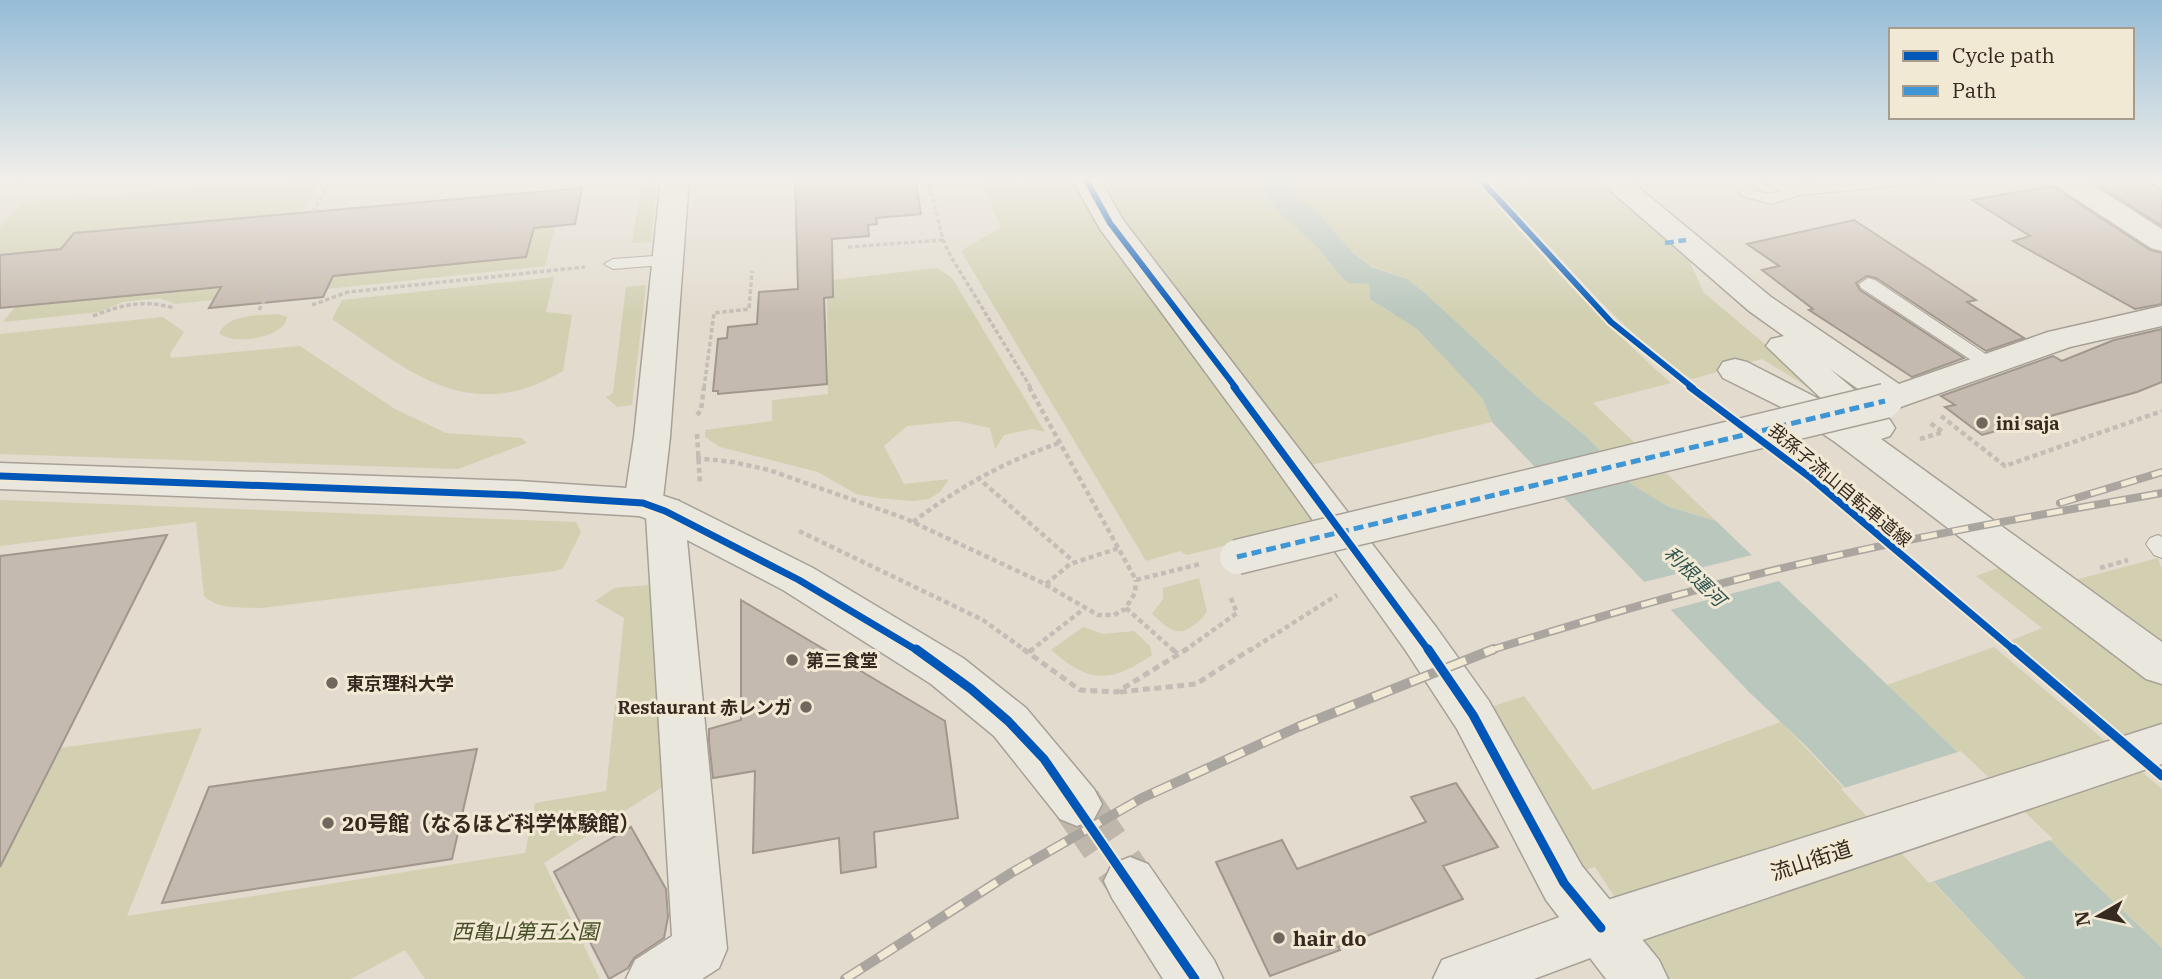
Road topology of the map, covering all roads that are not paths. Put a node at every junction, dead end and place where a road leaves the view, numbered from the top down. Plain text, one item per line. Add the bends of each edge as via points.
1 (671, 224) edge
2 (1111, 224) edge
3 (1665, 224) edge
4 (2134, 224) edge
5 (2162, 242) edge
6 (668, 260) junction
7 (613, 264) road end
8 (1725, 274) junction
9 (1868, 284) dead end
10 (2162, 316) edge
11 (1992, 365) junction
12 (1735, 370) dead end
13 (1885, 401) dead end
14 (1898, 458) junction
15 (0, 476) edge
16 (654, 507) junction
17 (1226, 559) road end
18 (2162, 666) edge
19 (2162, 744) edge
20 (1077, 804) tunnel mouth
21 (1130, 881) tunnel mouth
22 (1615, 923) junction
23 (654, 979) edge
24 (1195, 979) edge
25 (1461, 979) edge
26 (1640, 979) edge

1 - 6 street
2 - 22 street via 1421,639 1473,715 1564,883
3 - 8 street
4 - 5 street
6 - 7 lane
6 - 16 street via 652,437
8 - 11 street via 1895,398
8 - 14 street via 1722,293
9 - 11 lane
10 - 11 street via 2060,339
12 - 14 street
13 - 17 street, bridge
14 - 18 street
15 - 16 street via 518,495
16 - 20 street via 798,579 947,671 1010,722
16 - 23 street via 700,949
19 - 22 street, 流山街道
21 - 24 street
22 - 25 street, 流山街道
22 - 26 street

